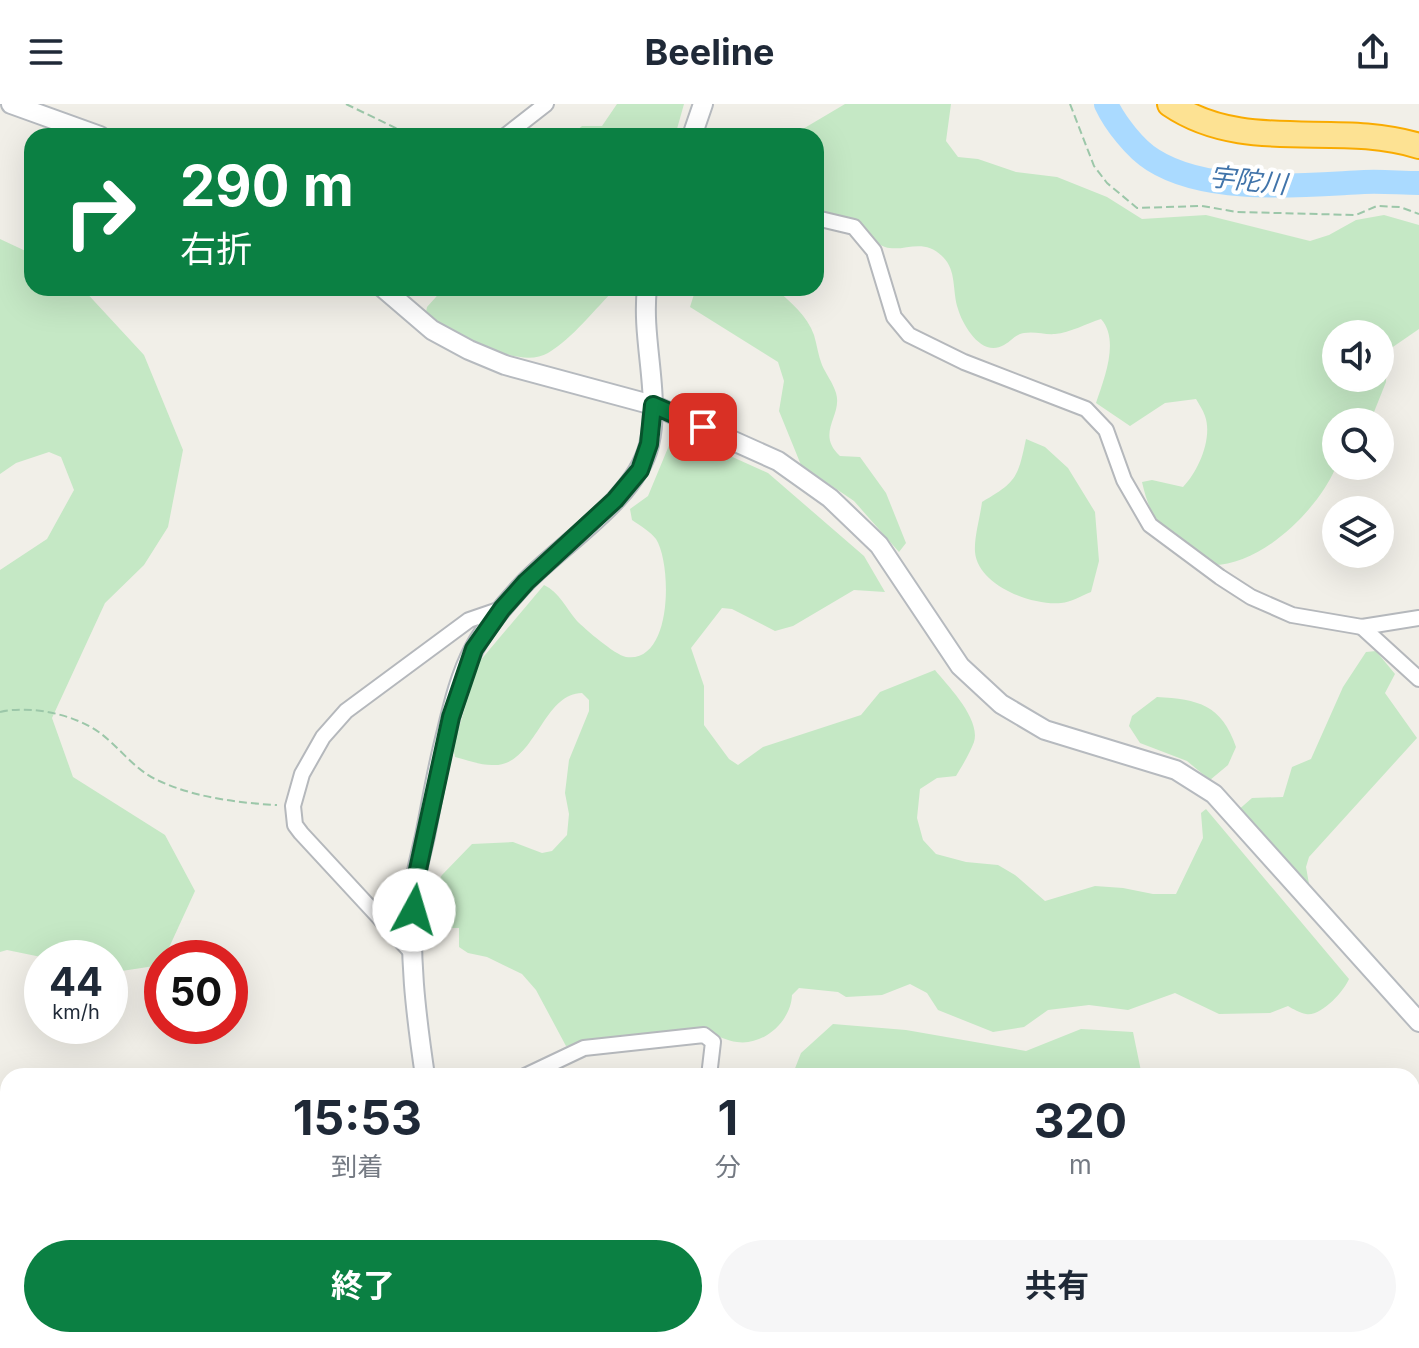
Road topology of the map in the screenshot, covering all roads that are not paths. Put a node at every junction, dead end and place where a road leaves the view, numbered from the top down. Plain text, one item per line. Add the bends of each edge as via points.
1 (11, 104) edge
2 (546, 104) edge
3 (703, 104) edge
4 (1170, 104) edge
5 (1212, 114) edge
6 (78, 128) edge
7 (515, 128) edge
8 (695, 128) edge
9 (1419, 146) edge
10 (824, 220) edge
11 (395, 296) edge
12 (647, 296) edge
13 (653, 405) junction
14 (502, 609) junction
15 (1419, 618) edge
16 (1362, 627) junction
17 (1419, 679) edge
18 (412, 953) junction
19 (1419, 1022) edge
20 (424, 1068) edge
21 (542, 1068) edge
22 (710, 1068) edge

1 - 6 street
2 - 7 street
3 - 8 street
4 - 5 highway via 1186,115
5 - 9 highway via 1257,135 1351,136
10 - 16 street via 854,227 874,251 894,317 909,335 1086,409 1106,430 1124,480 1150,525 1181,549 1251,597 1292,615
11 - 13 street via 432,330 469,350 505,365
12 - 13 street
13 - 14 street via 640,470
13 - 19 street via 778,461 830,498 879,545 960,666 1001,704 1045,730 1176,770 1214,794
14 - 18 street via 474,649 456,695 414,888
14 - 18 street via 469,620 346,711 302,774 293,806 295,825 304,837
15 - 16 street
16 - 17 street
18 - 20 street
21 - 22 street via 584,1048 704,1035 713,1042

